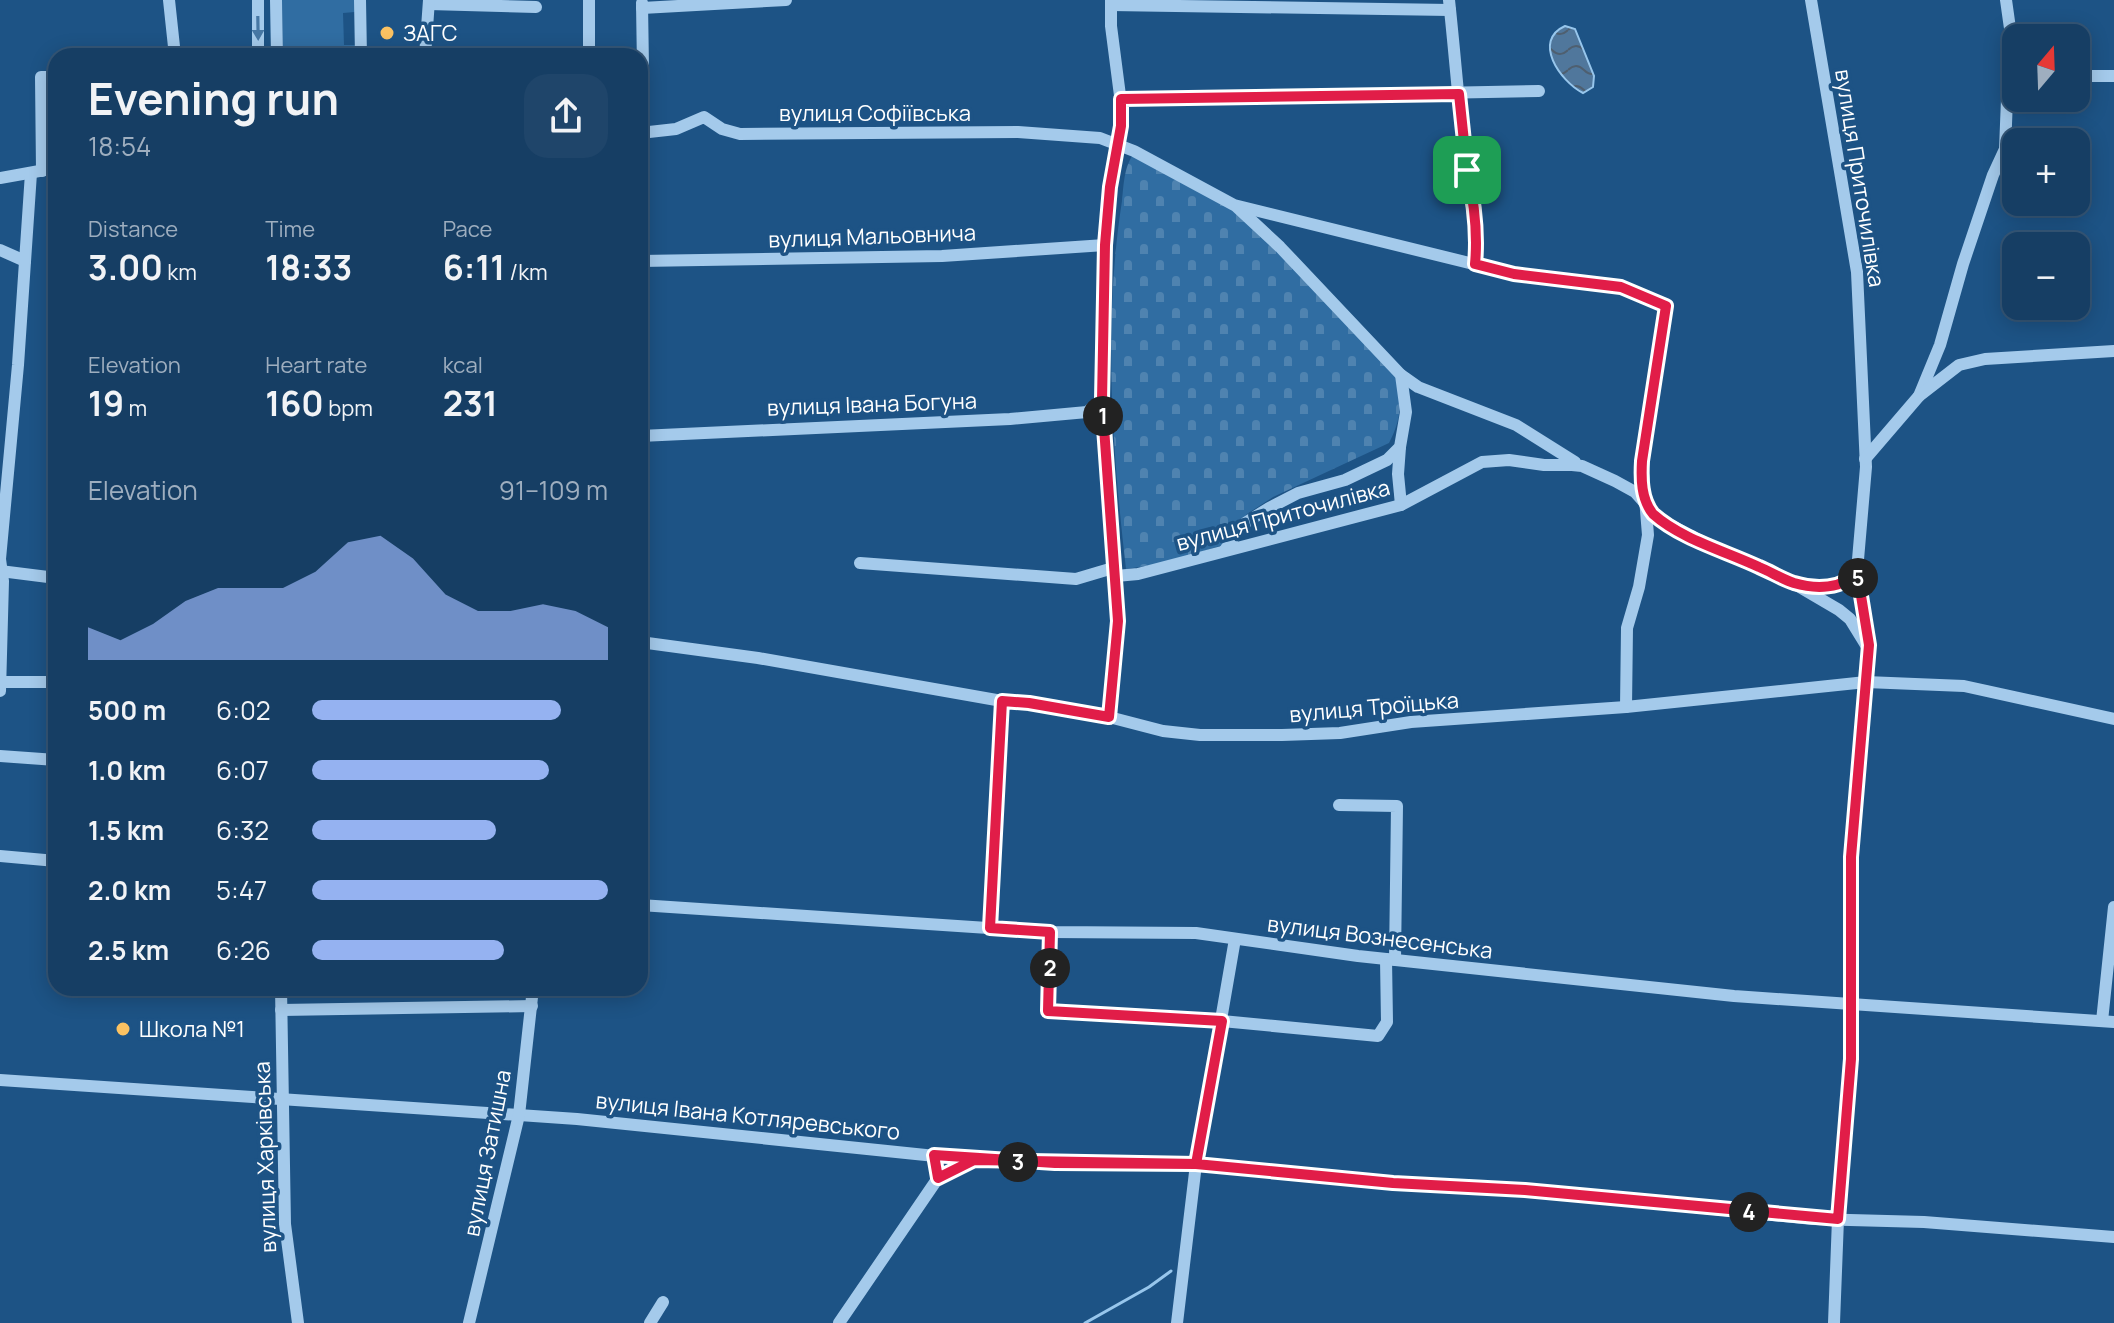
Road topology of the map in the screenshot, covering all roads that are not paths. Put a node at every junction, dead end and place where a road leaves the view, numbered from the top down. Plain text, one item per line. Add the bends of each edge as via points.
1 (169, 0) edge
2 (258, 0) edge
3 (276, 0) edge
4 (360, 0) edge
5 (589, 0) edge
6 (786, 0) edge
7 (1811, 0) edge
8 (2006, 0) edge
9 (429, 2) edge
10 (1111, 3) edge
11 (642, 4) edge
12 (1449, 5) edge
13 (536, 7) dead end
14 (2010, 24) edge
15 (174, 48) edge
16 (258, 48) edge
17 (277, 48) edge
18 (361, 48) edge
19 (426, 48) edge
20 (589, 48) edge
21 (642, 48) edge
22 (2090, 76) edge
23 (2114, 76) edge
24 (48, 77) edge
25 (1539, 91) dead end
26 (1459, 94) junction
27 (1121, 99) junction
28 (2006, 112) edge
29 (648, 132) edge
30 (1117, 143) junction
31 (48, 170) edge
32 (36, 172) junction
33 (0, 178) edge
34 (1234, 205) junction
35 (1105, 245) junction
36 (0, 250) edge
37 (25, 261) junction
38 (648, 261) edge
39 (1475, 264) junction
40 (1940, 345) junction
41 (2114, 351) edge
42 (1959, 365) junction
43 (1401, 375) junction
44 (1919, 396) junction
45 (1102, 400) junction
46 (648, 436) edge
47 (1400, 447) junction
48 (1865, 459) junction
49 (1582, 466) junction
50 (1401, 505) junction
51 (1647, 507) junction
52 (1225, 550) junction
53 (860, 563) dead end
54 (1, 571) edge
55 (1857, 571) junction
56 (1115, 572) junction
57 (48, 577) edge
58 (1793, 583) junction
59 (648, 643) edge
60 (1868, 650) junction
61 (0, 682) edge
62 (48, 682) edge
63 (1866, 682) junction
64 (0, 691) edge
65 (1002, 701) junction
66 (1626, 707) junction
67 (1109, 717) junction
68 (2114, 719) edge
69 (0, 756) edge
70 (48, 759) edge
71 (1339, 805) dead end
72 (0, 856) edge
73 (48, 860) edge
74 (648, 906) edge
75 (2114, 907) edge
76 (990, 928) junction
77 (1050, 932) junction
78 (1235, 939) junction
79 (1390, 960) junction
80 (281, 996) edge
81 (533, 996) edge
82 (1849, 1005) junction
83 (532, 1006) junction
84 (281, 1010) junction
85 (1222, 1021) junction
86 (2108, 1022) edge
87 (0, 1080) edge
88 (283, 1101) junction
89 (519, 1115) junction
90 (934, 1155) junction
91 (974, 1160) junction
92 (1196, 1164) junction
93 (938, 1178) junction
94 (1838, 1219) junction
95 (2114, 1237) edge
96 (663, 1302) dead end
97 (298, 1323) edge
98 (469, 1323) edge
99 (650, 1323) edge
100 (839, 1323) edge
101 (1177, 1323) edge
102 (1834, 1323) edge

1 - 15 street
2 -> 16 street
3 - 17 street
4 - 18 street
5 - 20 street
6 - 11 street
7 - 48 street, вулиця Приточилівка via 1857,272
8 - 14 street
9 - 13 street
9 - 19 street
10 - 12 street
10 - 27 street
11 - 21 street
12 - 26 street
22 - 23 street
24 - 32 street via 41,77
25 - 26 street
26 - 27 street
26 - 39 street
27 - 30 street
28 - 40 street via 2005,149
29 - 30 street, вулиця Софіївська via 676,129 704,117 740,134 1018,132 1083,135
30 - 34 street, вулиця Софіївська
30 - 35 street
31 - 32 street
32 - 33 street
32 - 37 street
34 - 39 street
34 - 43 street
35 - 38 street, вулиця Мальовнича via 942,256
35 - 45 street
36 - 37 street
37 - 54 street
39 - 51 street via 1621,287 1666,306 1642,461
40 - 42 street
40 - 44 street
41 - 42 street
42 - 44 street
43 - 47 street via 1406,412
43 - 49 street via 1418,387 1516,425
44 - 48 street
45 - 46 street, вулиця Івана Богуна via 1087,412 1010,419
45 - 56 street
47 - 50 street
47 - 52 street via 1367,471 1269,508 1242,525
48 - 55 street, вулиця Приточилівка
49 - 50 street, вулиця Приточилівка via 1482,462
49 - 51 street, вулиця Приточилівка via 1630,489
50 - 52 street, вулиця Приточилівка
51 - 58 street, вулиця Приточилівка via 1671,526
51 - 66 street via 1648,535 1627,628
52 - 56 street, вулиця Приточилівка via 1138,574
53 - 56 street, вулиця Приточилівка via 1076,579
54 - 57 street
54 - 61 street
55 - 58 street via 1838,585
55 - 60 street, вулиця Приточилівка
56 - 67 street via 1118,621
58 - 60 street, вулиця Приточилівка via 1846,615
59 - 65 street, вулиця Троїцька
60 - 63 street, вулиця Приточилівка
61 - 62 street
61 - 64 street
63 - 66 street, вулиця Троїцька
63 - 68 street, вулиця Троїцька via 1979,688
63 - 82 street, вулиця Приточилівка via 1851,857
65 - 67 street, вулиця Троїцька
65 - 76 street
66 - 67 street, вулиця Троїцька via 1266,736 1163,731
69 - 70 street
71 - 79 street via 1397,806
72 - 73 street
74 - 76 street, вулиця Вознесенська
75 - 86 street
76 - 77 street, вулиця Вознесенська
77 - 78 street, вулиця Вознесенська via 1173,932
77 - 85 street via 1048,1011
78 - 79 street, вулиця Вознесенська
78 - 85 street
79 - 82 street, вулиця Вознесенська
79 - 85 street via 1387,1022 1378,1036
80 - 84 street, вулиця Харківська
81 - 83 street, вулиця Затишна
82 - 86 street, вулиця Вознесенська
82 - 94 street, вулиця Приточилівка via 1851,1059
83 - 84 street
83 - 89 street, вулиця Затишна
84 - 88 street, вулиця Харківська
85 - 92 street
87 - 88 street, вулиця Івана Котляревського
88 - 89 street, вулиця Івана Котляревського
88 - 97 street, вулиця Харківська via 285,1224
89 - 90 street, вулиця Івана Котляревського
89 - 98 street, вулиця Затишна
90 - 91 street, вулиця Івана Котляревського
90 - 93 street
91 - 92 street, вулиця Івана Котляревського
91 - 93 street
92 - 94 street, вулиця Івана Котляревського
92 - 101 street
93 - 100 street
94 - 95 street, вулиця Івана Котляревського
94 - 102 street, вулиця Приточилівка
96 - 99 street

